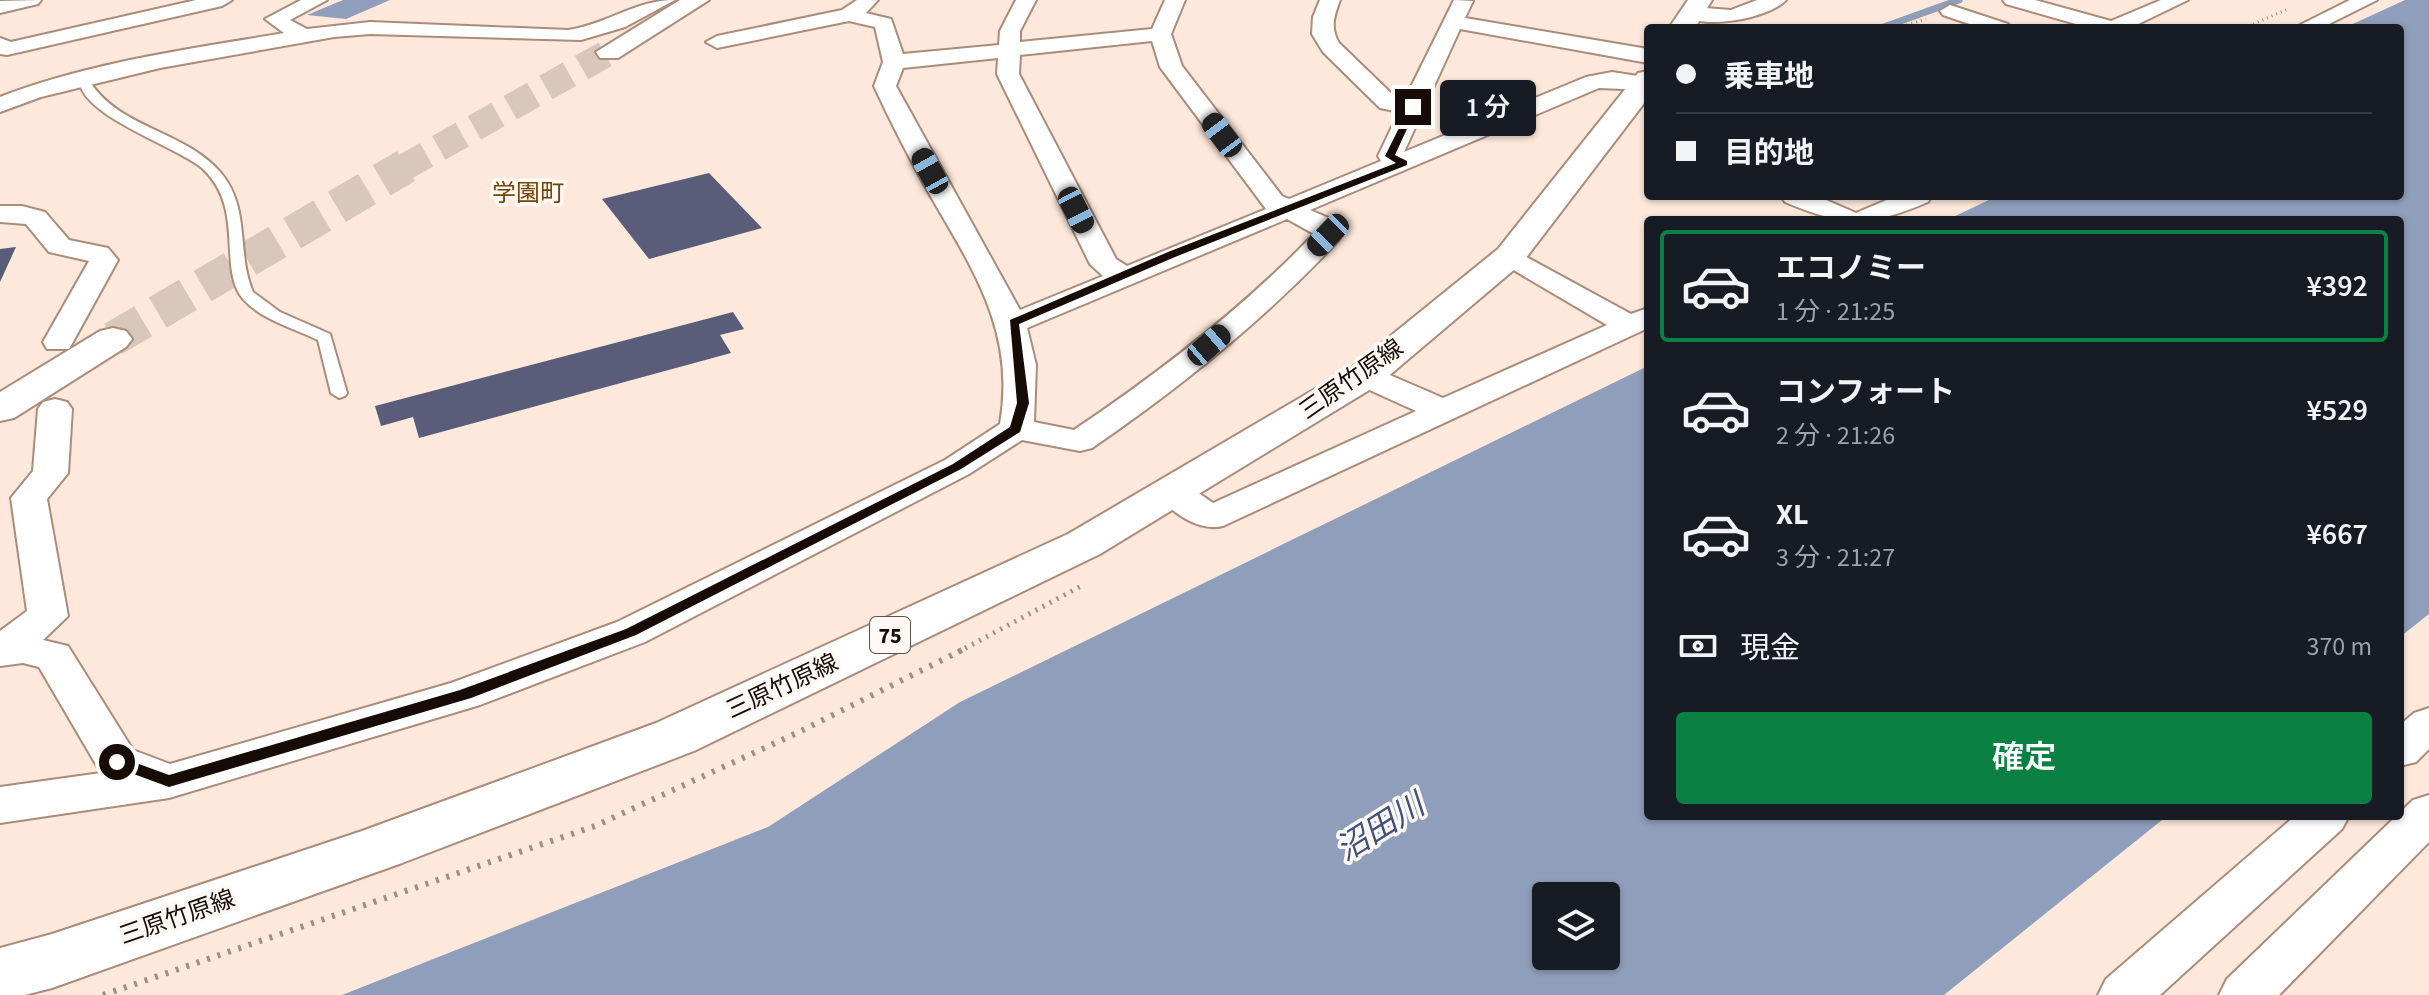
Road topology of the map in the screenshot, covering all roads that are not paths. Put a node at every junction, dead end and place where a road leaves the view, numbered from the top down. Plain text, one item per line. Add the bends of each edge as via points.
1 (31, 0) edge
2 (150, 0) edge
3 (221, 0) edge
4 (317, 0) edge
5 (665, 0) edge
6 (697, 0) edge
7 (1026, 0) edge
8 (1175, 0) edge
9 (1330, 0) edge
10 (1464, 0) edge
11 (1776, 0) edge
12 (2013, 0) edge
13 (2178, 0) edge
14 (2367, 0) edge
15 (1964, 1) edge
16 (0, 7) edge
17 (860, 7) edge
18 (240, 12) dead end
19 (1691, 14) edge
20 (1744, 14) junction
21 (1453, 22) junction
22 (1770, 23) dead end
23 (1989, 24) edge
24 (2098, 24) edge
25 (2121, 24) edge
26 (2313, 24) edge
27 (0, 33) edge
28 (198, 34) dead end
29 (1160, 34) junction
30 (303, 36) junction
31 (717, 42) dead end
32 (0, 44) edge
33 (1007, 50) junction
34 (609, 52) tunnel mouth
35 (160, 61) junction
36 (894, 62) junction
37 (1644, 72) edge
38 (1644, 74) edge
39 (1644, 77) edge
40 (83, 79) junction
41 (0, 105) edge
42 (1413, 107) junction
43 (1404, 163) junction
44 (1804, 200) edge
45 (1910, 200) edge
46 (1288, 210) junction
47 (0, 214) edge
48 (1842, 216) edge
49 (1872, 216) edge
50 (1510, 256) junction
51 (1123, 276) junction
52 (1639, 321) edge
53 (1014, 323) junction
54 (113, 339) tunnel mouth
55 (58, 342) dead end
56 (1365, 376) junction
57 (339, 393) dead end
58 (0, 409) edge
59 (55, 409) dead end
60 (1442, 410) junction
61 (1016, 429) junction
62 (1174, 492) junction
63 (2429, 724) edge
64 (2404, 746) edge
65 (169, 781) junction
66 (0, 805) edge
67 (2429, 813) edge
68 (2321, 820) edge
69 (0, 975) edge
70 (2124, 995) edge
71 (2245, 995) edge

1 - 16 street
2 - 27 street
3 - 18 street
3 - 32 street via 7,49
4 - 30 street via 275,19
5 - 30 street via 614,27 581,35 370,28
6 - 34 main road
7 - 33 street
8 - 29 street
9 - 42 street via 1323,34 1331,47 1388,103
10 - 21 street
11 - 20 street
12 - 24 street
13 - 25 street
14 - 26 street
15 - 23 street via 1950,11
17 - 31 street
17 - 36 street via 884,23
19 - 20 street
20 - 22 street
21 - 37 street
21 - 42 street
28 - 35 street via 159,49
29 - 33 street
29 - 46 street via 1171,67 1273,202
30 - 35 street
33 - 36 street
33 - 51 street via 1008,74 1104,264
35 - 40 street
36 - 53 street via 885,86
38 - 43 street via 1594,82
39 - 50 main road, 三原竹原線 / 75
40 - 41 street
40 - 57 lane via 100,105 212,170 235,205 242,281 249,296 325,337
42 - 43 street via 1390,156
43 - 46 street
44 - 48 street
45 - 49 street
46 - 51 street
46 - 61 street via 1321,225 1328,235 1167,382 1080,441
47 - 55 street via 26,212 41,218 59,246 104,260
50 - 52 street
50 - 56 main road, 三原竹原線 / 75
51 - 53 street
52 - 60 street
53 - 61 street via 1023,403
54 - 58 main road
56 - 60 street
56 - 62 main road, 三原竹原線 / 75
59 - 65 street via 50,473 29,498 48,616 0,652 23,649 53,656 117,762
60 - 62 street via 1210,518
61 - 65 street via 957,467 631,632 465,694
62 - 69 main road, 三原竹原線 / 75 via 1084,544 675,737 382,847
63 - 64 street
65 - 66 street
67 - 71 street
68 - 70 street

